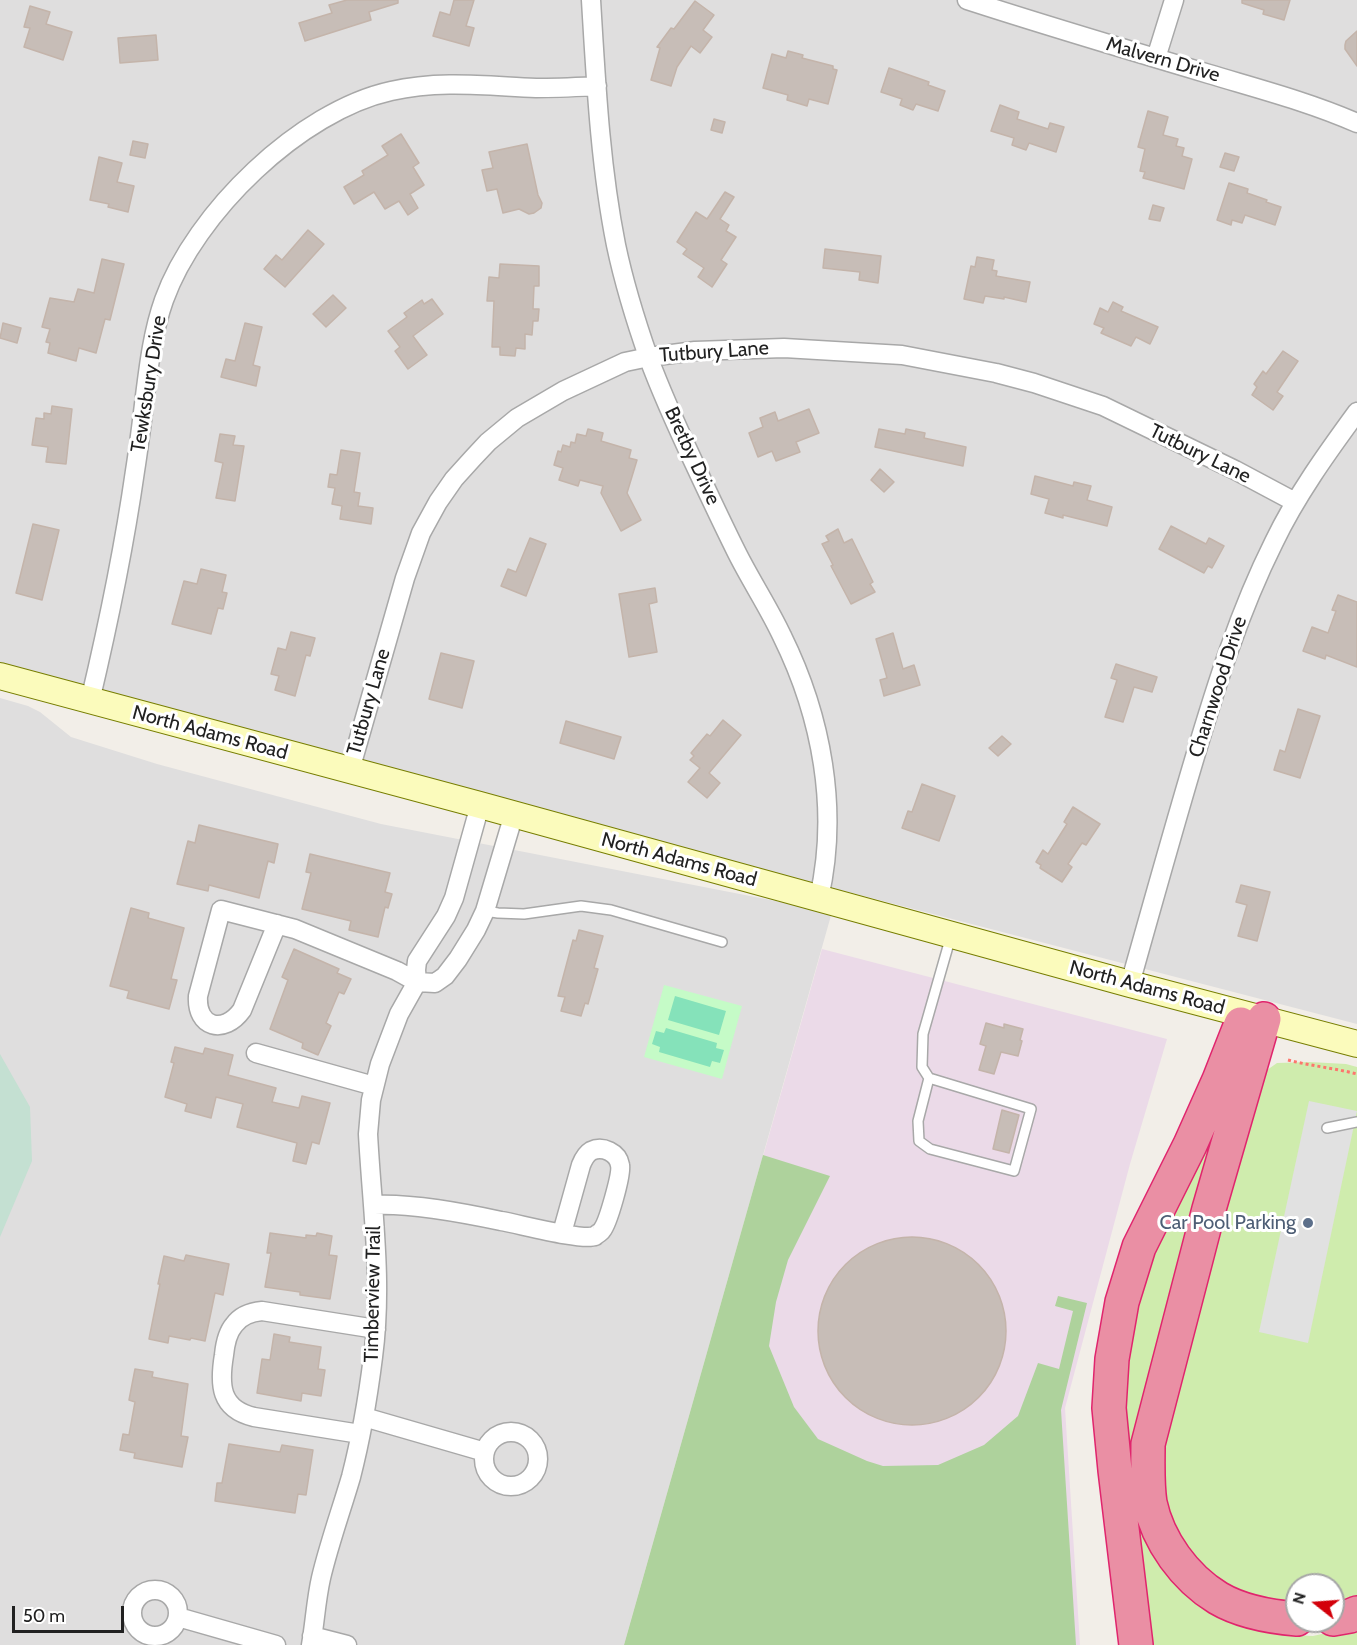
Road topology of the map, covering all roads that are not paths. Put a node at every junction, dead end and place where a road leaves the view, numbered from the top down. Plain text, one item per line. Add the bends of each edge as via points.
1 (591, 0) edge
2 (967, 0) edge
3 (1174, 0) edge
4 (1156, 58) junction
5 (597, 86) junction
6 (1357, 123) edge
7 (649, 357) junction
8 (1357, 411) edge
9 (1295, 502) junction
10 (0, 676) edge
11 (90, 701) junction
12 (350, 770) junction
13 (480, 805) junction
14 (514, 814) junction
15 (819, 898) junction
16 (485, 910) junction
17 (277, 924) junction
18 (952, 934) junction
19 (722, 942) dead end
20 (417, 982) junction
21 (1130, 984) junction
22 (1255, 1017) junction
23 (1357, 1044) edge
24 (256, 1053) dead end
25 (929, 1078) junction
26 (374, 1086) junction
27 (1357, 1122) edge
28 (1327, 1128) dead end
29 (374, 1205) junction
30 (562, 1233) junction
31 (376, 1329) junction
32 (362, 1426) junction
33 (484, 1452) dead end
34 (178, 1617) dead end
35 (1285, 1617) edge
36 (312, 1640) edge
37 (276, 1645) edge
38 (347, 1645) edge
39 (1137, 1645) edge

1 - 5 street, Bretby Drive
2 - 4 street, Malvern Drive
3 - 4 street
4 - 6 street, Malvern Drive via 1265,90
5 - 7 street, Bretby Drive via 617,247
5 - 11 street, Tewksbury Drive via 432,84 361,100 325,117 288,143 209,220 179,265 158,318 121,558
7 - 9 street, Tutbury Lane via 732,349 815,349 902,355 996,373 1103,406
7 - 12 street, Tutbury Lane via 625,362 588,378 517,418 488,442 454,480 428,519 415,548
7 - 15 street, Bretby Drive via 706,488 782,635 806,693 822,753 827,810
8 - 9 street, Charnwood Drive
9 - 21 street, Charnwood Drive via 1263,564 1230,643
10 - 11 street, North Adams Road
11 - 12 street, North Adams Road
12 - 13 street, North Adams Road
13 - 14 street, North Adams Road
13 - 20 street, Timberview Trail via 454,898 417,961
14 - 15 street, North Adams Road
14 - 16 street
15 - 18 street, North Adams Road
16 - 19 lane via 525,914 581,906 611,910
16 - 20 street via 446,976 435,983
17 - 17 street via 221,910 198,996 198,1008 208,1023 231,1022 242,1010
17 - 20 street
18 - 21 street, North Adams Road
18 - 25 lane via 923,1034 922,1067
20 - 26 street, Timberview Trail via 399,1014
21 - 22 street, North Adams Road
22 - 23 street, North Adams Road
22 - 35 highway via 1252,1058 1148,1444 1148,1475 1150,1504 1159,1530 1192,1578 1219,1599 1251,1611
22 - 39 highway via 1220,1080 1139,1248 1122,1302 1109,1408
24 - 26 street
25 - 25 lane via 1031,1109 1014,1171 930,1149 919,1141 918,1121
26 - 29 street, Timberview Trail via 368,1134
27 - 28 lane
29 - 30 street via 444,1211
29 - 31 street, Timberview Trail
30 - 30 street via 587,1237 603,1230 621,1167 613,1152 597,1149 584,1158
31 - 32 street, Timberview Trail
31 - 32 street via 251,1312 234,1324 225,1344 220,1379 224,1396 238,1412 254,1417
32 - 33 street
32 - 36 street, Timberview Trail via 316,1600
34 - 37 street
36 - 38 street

